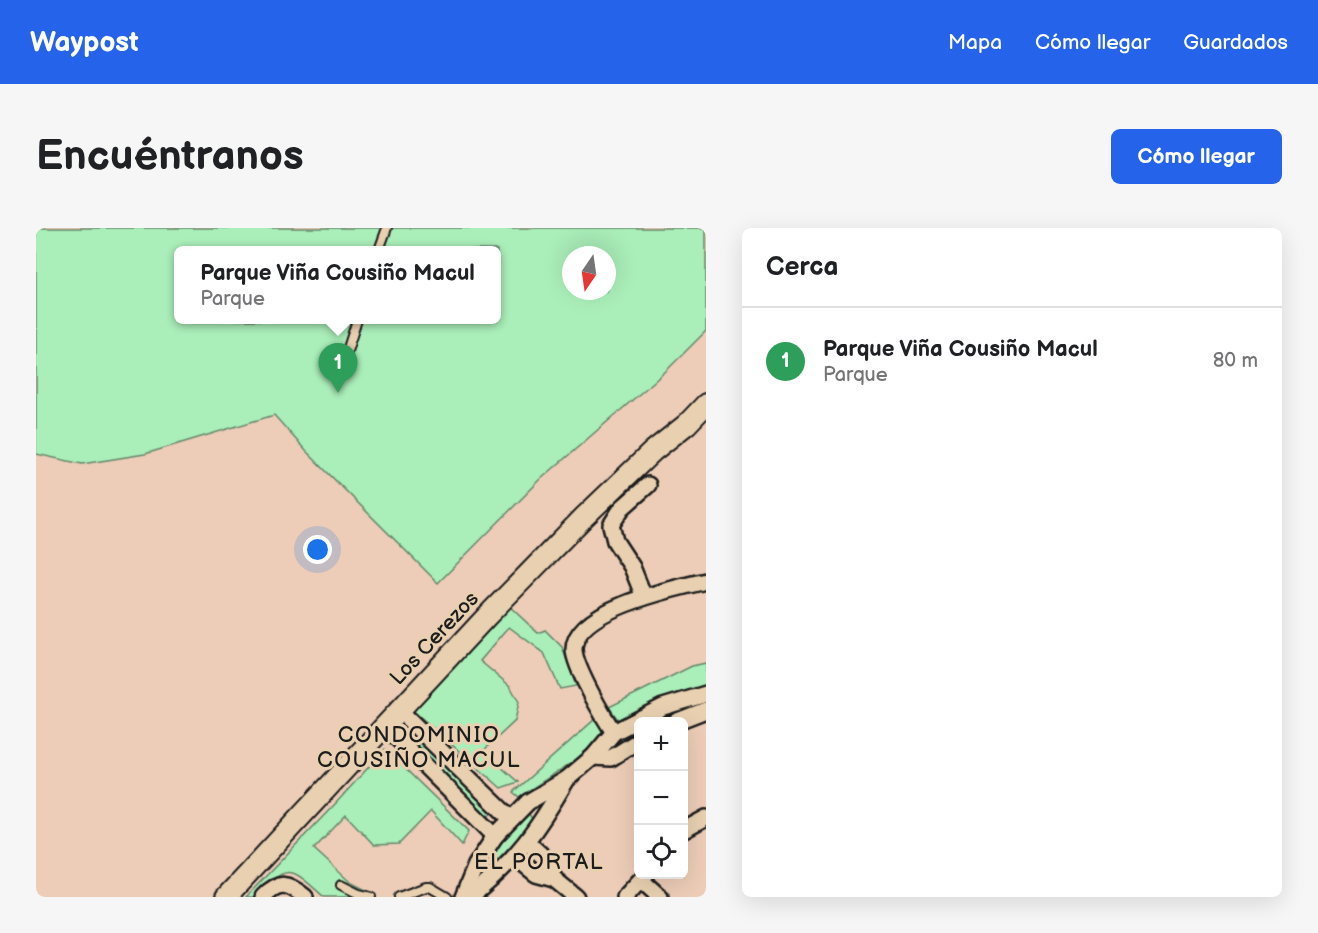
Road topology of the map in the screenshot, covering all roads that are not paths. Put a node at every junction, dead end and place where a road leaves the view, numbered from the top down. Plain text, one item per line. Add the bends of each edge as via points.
1 (387, 228) edge
2 (381, 246) edge
3 (356, 324) edge
4 (340, 373) dead end
5 (706, 404) edge
6 (706, 415) edge
7 (687, 424) junction
8 (648, 485) dead end
9 (706, 581) edge
10 (644, 597) junction
11 (706, 694) edge
12 (399, 710) junction
13 (706, 710) edge
14 (688, 717) edge
15 (383, 727) junction
16 (614, 732) junction
17 (634, 744) edge
18 (594, 757) junction
19 (567, 779) junction
20 (522, 807) junction
21 (510, 818) junction
22 (706, 818) edge
23 (540, 824) junction
24 (688, 828) edge
25 (495, 836) junction
26 (527, 842) junction
27 (482, 856) junction
28 (516, 857) junction
29 (501, 872) junction
30 (554, 879) junction
31 (643, 879) edge
32 (645, 879) edge
33 (341, 885) dead end
34 (226, 897) edge
35 (263, 897) edge
36 (305, 897) edge
37 (371, 897) edge
38 (399, 897) edge
39 (447, 897) edge
40 (463, 897) edge
41 (470, 897) edge
42 (576, 897) edge
43 (625, 897) edge
44 (660, 897) edge

1 - 2 lane
3 - 4 lane
5 - 7 street, Los Cerezos
6 - 7 street, Los Cerezos
7 - 12 street, Los Cerezos via 584,517
8 - 10 street via 622,508 611,525 615,541 632,567
9 - 10 street
10 - 16 street via 586,625 574,650 598,708
11 - 16 street via 663,707
12 - 15 street, Los Cerezos
12 - 21 street
13 - 14 street
15 - 25 street
15 - 34 street, Los Cerezos
16 - 18 street
17 - 18 street via 611,758
18 - 19 street
19 - 20 street
19 - 23 street
20 - 21 street
20 - 23 street
21 - 25 street
22 - 24 street
23 - 26 street
25 - 27 street
26 - 28 street
26 - 30 street via 548,861
27 - 29 street via 488,867
27 - 40 street
28 - 29 street
28 - 30 street via 536,874
29 - 41 street
30 - 42 street
31 - 43 street
32 - 44 street
33 - 37 lane
35 - 36 street via 280,885
38 - 39 lane via 430,887

